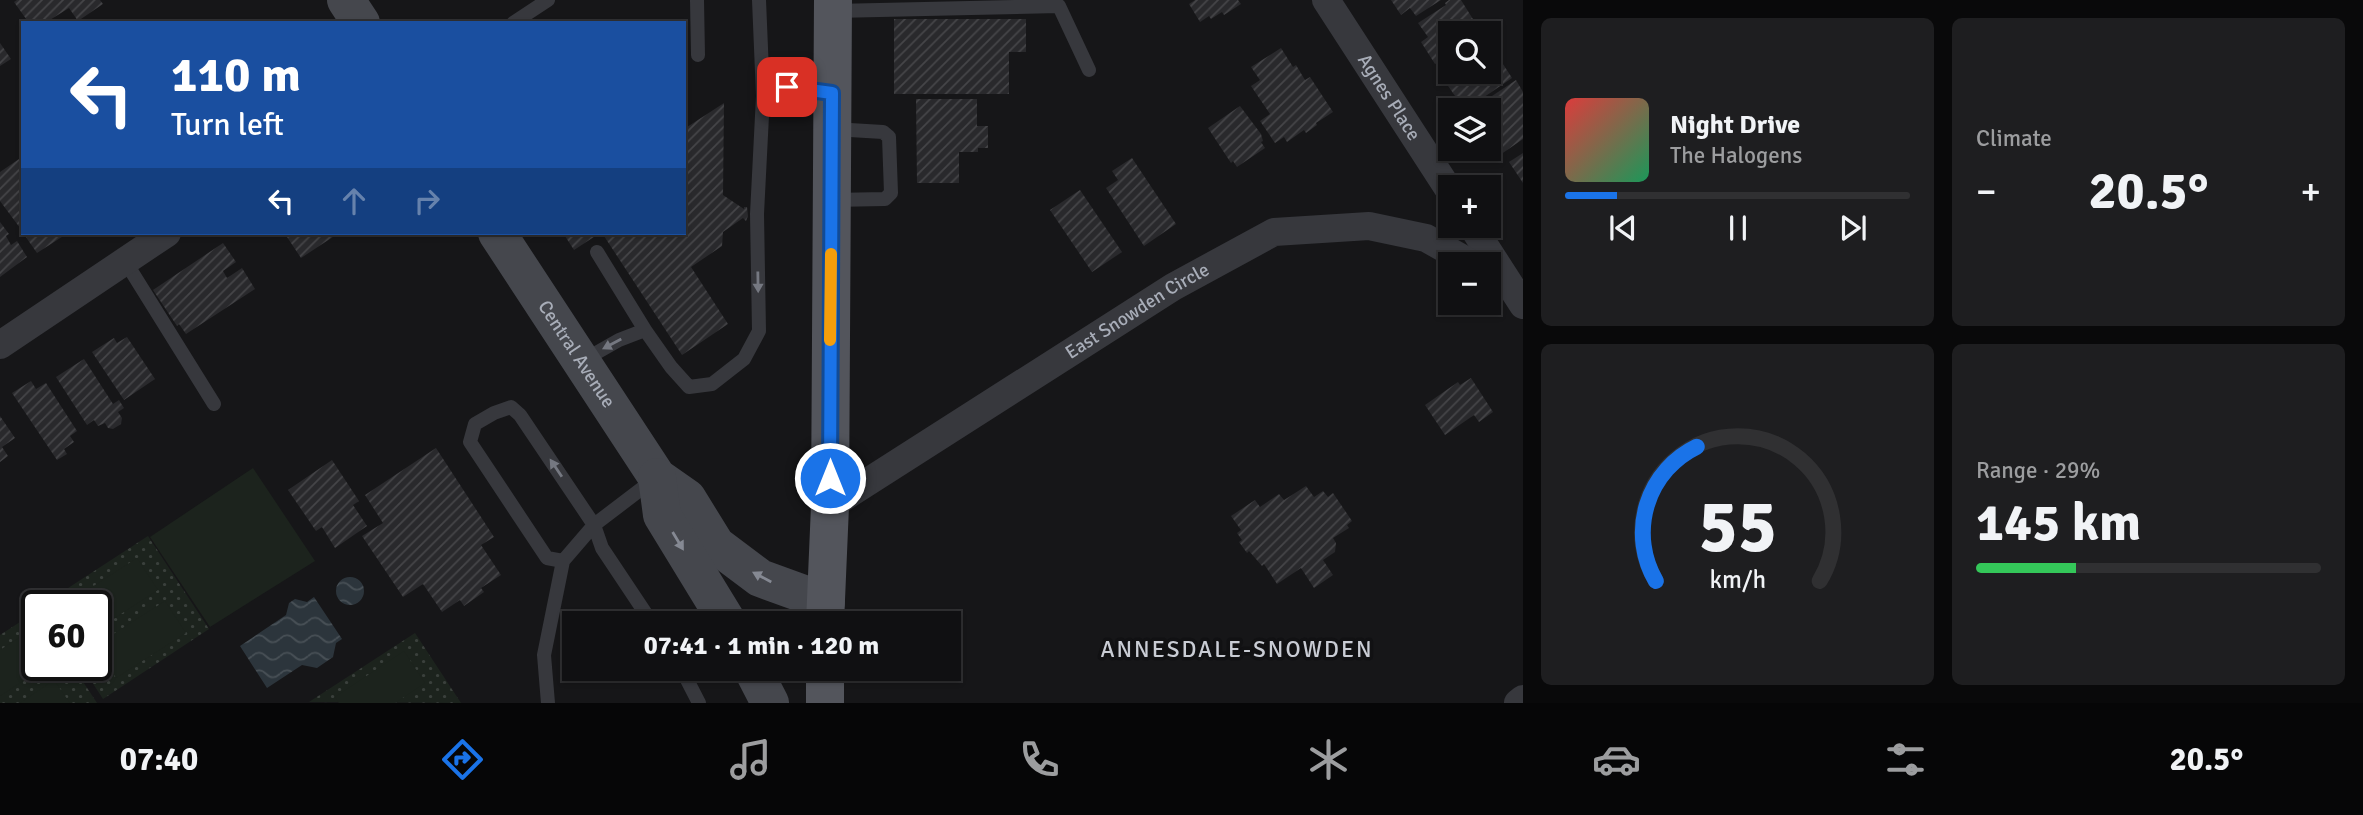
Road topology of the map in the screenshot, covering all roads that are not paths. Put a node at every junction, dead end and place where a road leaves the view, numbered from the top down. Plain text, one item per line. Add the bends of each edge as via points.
1 (548, 0) edge
2 (697, 0) edge
3 (759, 0) edge
4 (1326, 0) edge
5 (833, 6) edge
6 (516, 21) edge
7 (698, 55) dead end
8 (1088, 70) dead end
9 (763, 96) junction
10 (832, 111) junction
11 (1439, 175) edge
12 (831, 200) junction
13 (164, 235) edge
14 (498, 235) edge
15 (1479, 238) edge
16 (597, 251) dead end
17 (1451, 252) edge
18 (125, 261) junction
19 (1508, 289) edge
20 (646, 330) junction
21 (0, 345) edge
22 (581, 361) junction
23 (214, 404) dead end
24 (657, 477) junction
25 (830, 506) junction
26 (594, 525) junction
27 (563, 561) junction
28 (644, 611) edge
29 (721, 611) edge
30 (824, 611) edge
31 (826, 611) edge
32 (688, 681) edge
33 (759, 681) edge
34 (825, 681) edge
35 (1523, 699) edge
36 (548, 703) edge
37 (699, 703) edge
38 (770, 703) edge
39 (825, 703) edge
40 (1518, 703) edge

1 - 6 lane
2 - 7 lane
3 - 9 lane
4 - 11 street, Agnes Place
5 - 8 lane via 1059,6
5 - 10 main road
9 - 10 lane via 787,87
9 -> 20 lane via 757,214 759,331 744,359 712,384 689,387
10 - 12 main road
10 - 12 lane via 889,137 891,193 885,199
12 - 25 main road
13 - 18 street
14 - 22 main road, Central Avenue
15 - 19 street
16 - 20 lane
17 - 25 street, East Snowden Circle via 1426,238 1369,226 1274,232 1173,286
18 - 21 street
18 - 23 lane
20 -> 22 lane
22 - 24 main road, Central Avenue
24 - 26 lane
24 -> 29 main road, Central Avenue via 662,514
30 -> 24 main road, Central Avenue via 760,578 716,545 687,498
25 - 31 main road
26 - 27 lane
26 -> 27 lane via 511,407 475,424 470,442 547,558
26 - 28 lane via 602,548
27 - 36 lane via 544,655
32 - 37 lane
33 - 38 main road
34 - 39 main road
35 - 40 street

